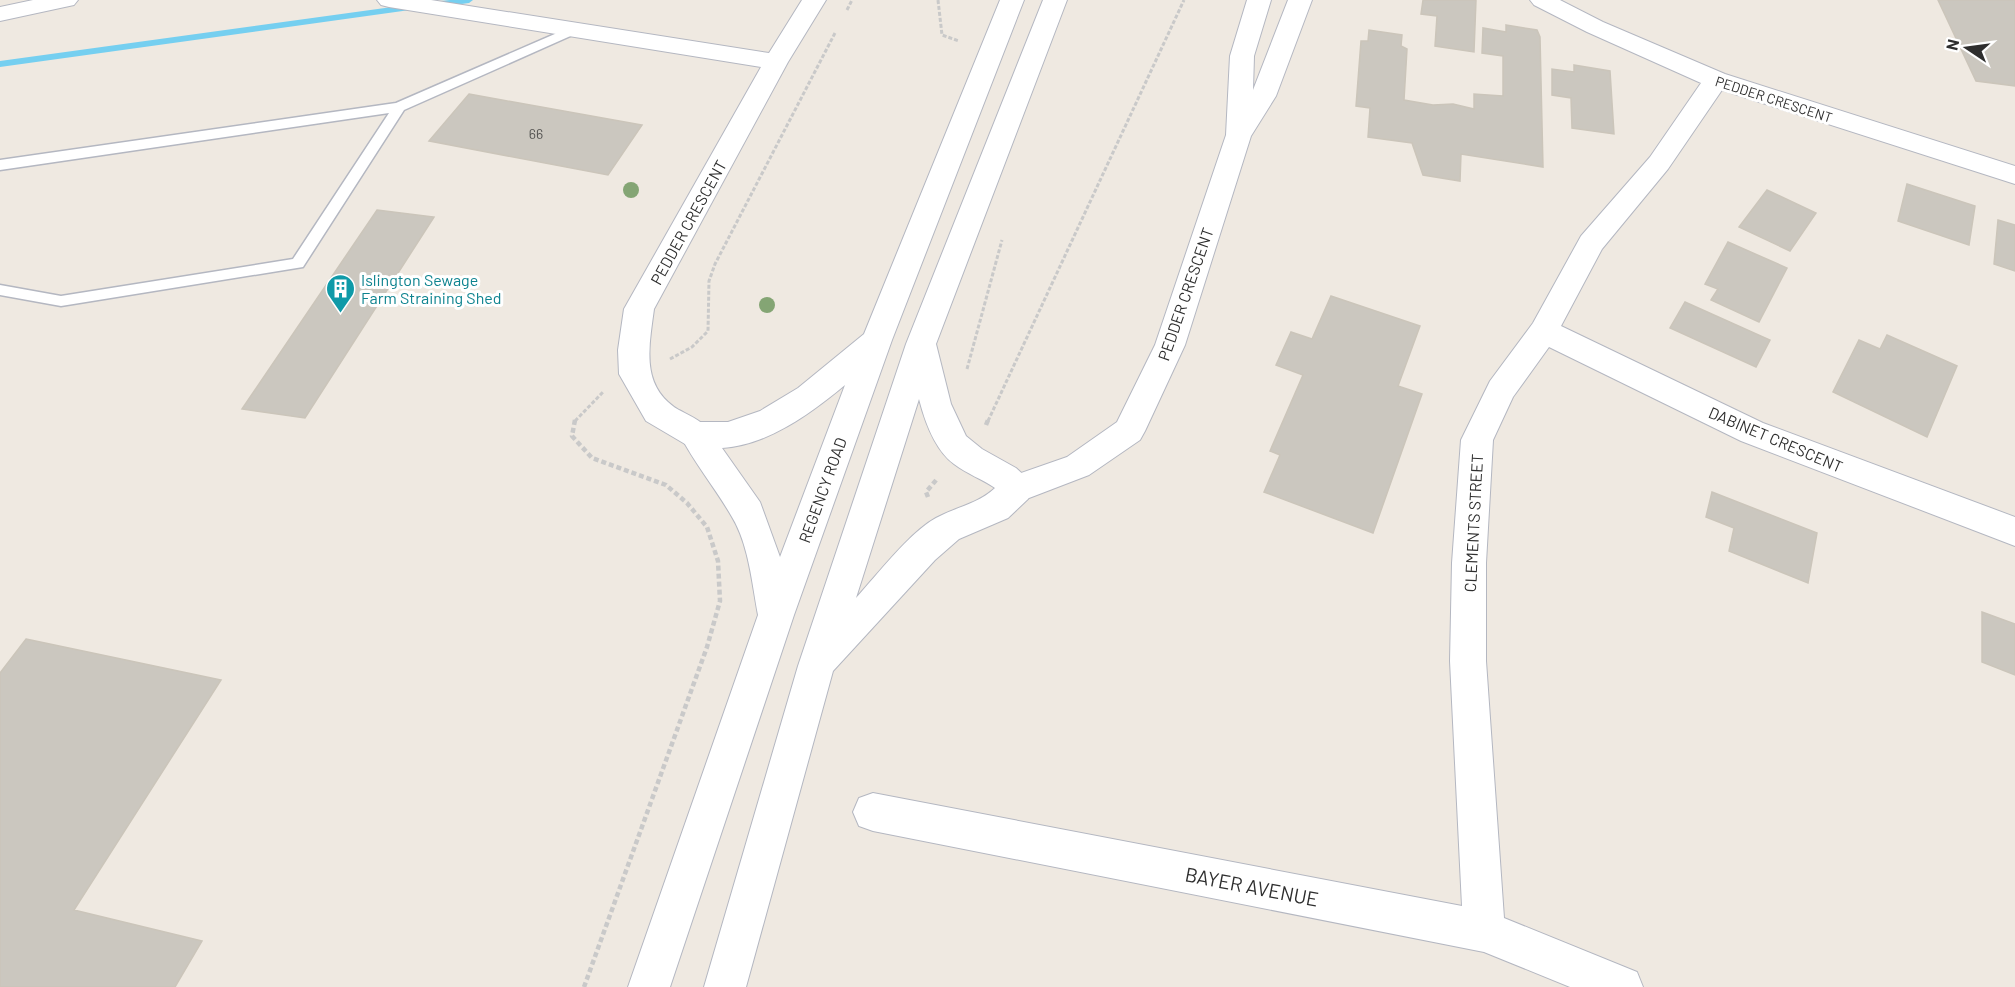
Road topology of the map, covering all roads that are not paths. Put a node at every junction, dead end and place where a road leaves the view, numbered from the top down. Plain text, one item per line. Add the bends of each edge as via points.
1 (66, 0) edge
2 (391, 0) edge
3 (814, 0) edge
4 (1012, 0) edge
5 (1055, 0) edge
6 (1259, 0) edge
7 (1300, 0) edge
8 (1542, 0) edge
9 (0, 14) edge
10 (571, 31) junction
11 (776, 62) junction
12 (1716, 80) junction
13 (399, 106) junction
14 (1238, 136) junction
15 (0, 165) edge
16 (2015, 175) edge
17 (0, 290) edge
18 (1544, 331) junction
19 (877, 340) junction
20 (921, 344) junction
21 (696, 435) junction
22 (1017, 489) junction
23 (2015, 532) edge
24 (776, 615) junction
25 (816, 666) junction
26 (873, 812) dead end
27 (1484, 931) junction
28 (649, 987) edge
29 (725, 987) edge
30 (1622, 987) edge

1 - 9 street
2 - 10 street
3 - 11 street, PEDDER CRESCENT
4 - 19 street, REGENCY ROAD
5 - 20 street
6 - 14 street, PEDDER CRESCENT via 1242,56
7 - 14 street, PEDDER CRESCENT via 1263,96
8 - 12 street, PEDDER CRESCENT
10 - 11 street
10 - 13 lane
11 - 21 street, PEDDER CRESCENT via 639,309 634,374 657,412
12 - 16 street, PEDDER CRESCENT
12 - 18 street, CLEMENTS STREET via 1659,163 1591,243
13 - 15 lane
13 - 17 lane via 298,263 61,301
14 - 22 street, PEDDER CRESCENT via 1170,345 1129,431 1078,466
18 - 23 street, DABINET CRESCENT via 1752,432
18 - 27 street, CLEMENTS STREET via 1501,390 1477,440 1468,661
19 - 21 street via 823,386 772,420 733,435
19 - 24 street, REGENCY ROAD
20 - 22 street via 950,440 979,465 1006,476
20 - 25 street
21 - 24 street via 748,512 762,550
22 - 25 street via 996,508 946,529
24 - 28 street, REGENCY ROAD
25 - 29 street
26 - 27 street, BAYER AVENUE
27 - 30 street, BAYER AVENUE

